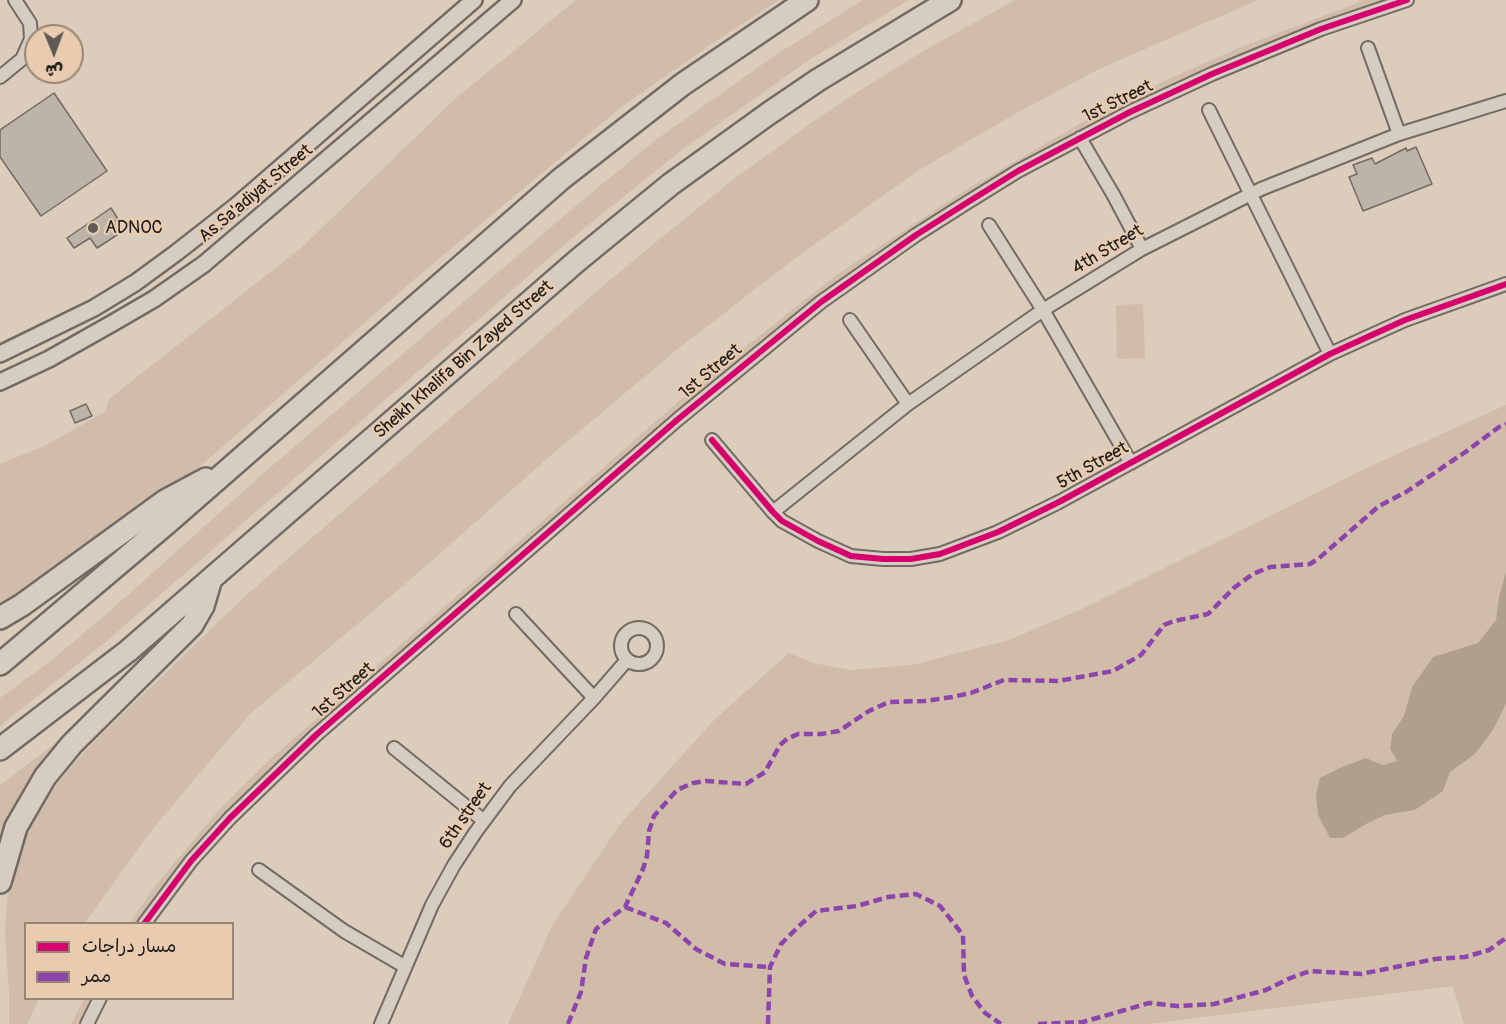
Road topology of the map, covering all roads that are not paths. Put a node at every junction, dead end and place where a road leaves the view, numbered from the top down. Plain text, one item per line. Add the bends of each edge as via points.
1 (15, 0) edge
2 (474, 0) edge
3 (513, 0) edge
4 (807, 0) edge
5 (950, 0) edge
6 (1407, 0) edge
7 (1368, 48) dead end
8 (0, 77) edge
9 (1506, 101) edge
10 (1209, 110) dead end
11 (1399, 134) junction
12 (1080, 138) junction
13 (1250, 194) junction
14 (989, 225) dead end
15 (1142, 249) junction
16 (1506, 284) edge
17 (1043, 310) junction
18 (850, 320) dead end
19 (0, 354) edge
20 (1330, 354) junction
21 (0, 382) edge
22 (908, 404) junction
23 (712, 440) dead end
24 (1131, 463) junction
25 (223, 473) junction
26 (773, 512) junction
27 (210, 582) junction
28 (516, 614) dead end
29 (0, 618) edge
30 (627, 660) dead end
31 (0, 664) edge
32 (594, 698) junction
33 (394, 748) dead end
34 (0, 749) edge
35 (484, 821) junction
36 (259, 870) dead end
37 (0, 882) edge
38 (145, 922) edge
39 (404, 966) junction
40 (99, 1000) edge
41 (87, 1024) edge
42 (381, 1024) edge

1 - 8 street via 30,23 31,39 22,59
2 - 19 street, As Sa'adiyat Street via 236,206 154,270 94,308
3 - 21 street, As Sa'adiyat Street via 204,264 130,313
4 - 25 highway via 701,71 603,145
5 - 27 highway, Sheikh Khalifa Bin Zayed Street via 868,47 671,184 578,260
6 - 12 street, 1st Street via 1321,29 1212,74
7 - 11 street
9 - 11 street, 4th Street
10 - 13 street
11 - 13 street, 4th Street
12 - 15 street
12 - 38 street, 1st Street via 1018,171 907,241 821,302 677,420 316,735 230,818 191,861
13 - 15 street, 4th Street
13 - 20 street
14 - 17 street
15 - 17 street, 4th Street
16 - 20 street, 5th Street via 1405,320
17 - 22 street, 4th Street
17 - 24 street
18 - 22 street
20 - 24 street, 5th Street
22 - 26 street, 4th Street
23 - 26 street, 5th Street
24 - 26 street, 5th Street via 998,532 940,554 911,559 851,556 782,521
25 - 29 highway via 165,501
25 - 31 highway
27 - 34 highway, Sheikh Khalifa Bin Zayed Street
27 - 37 highway via 192,625 72,744 45,777 16,827
28 - 32 street
30 - 32 street, 6th street
32 - 35 street, 6th street via 510,786
33 - 35 street
35 - 39 street, 6th street via 454,865
36 - 39 street via 334,924
39 - 42 street, 6th street
40 - 41 street

